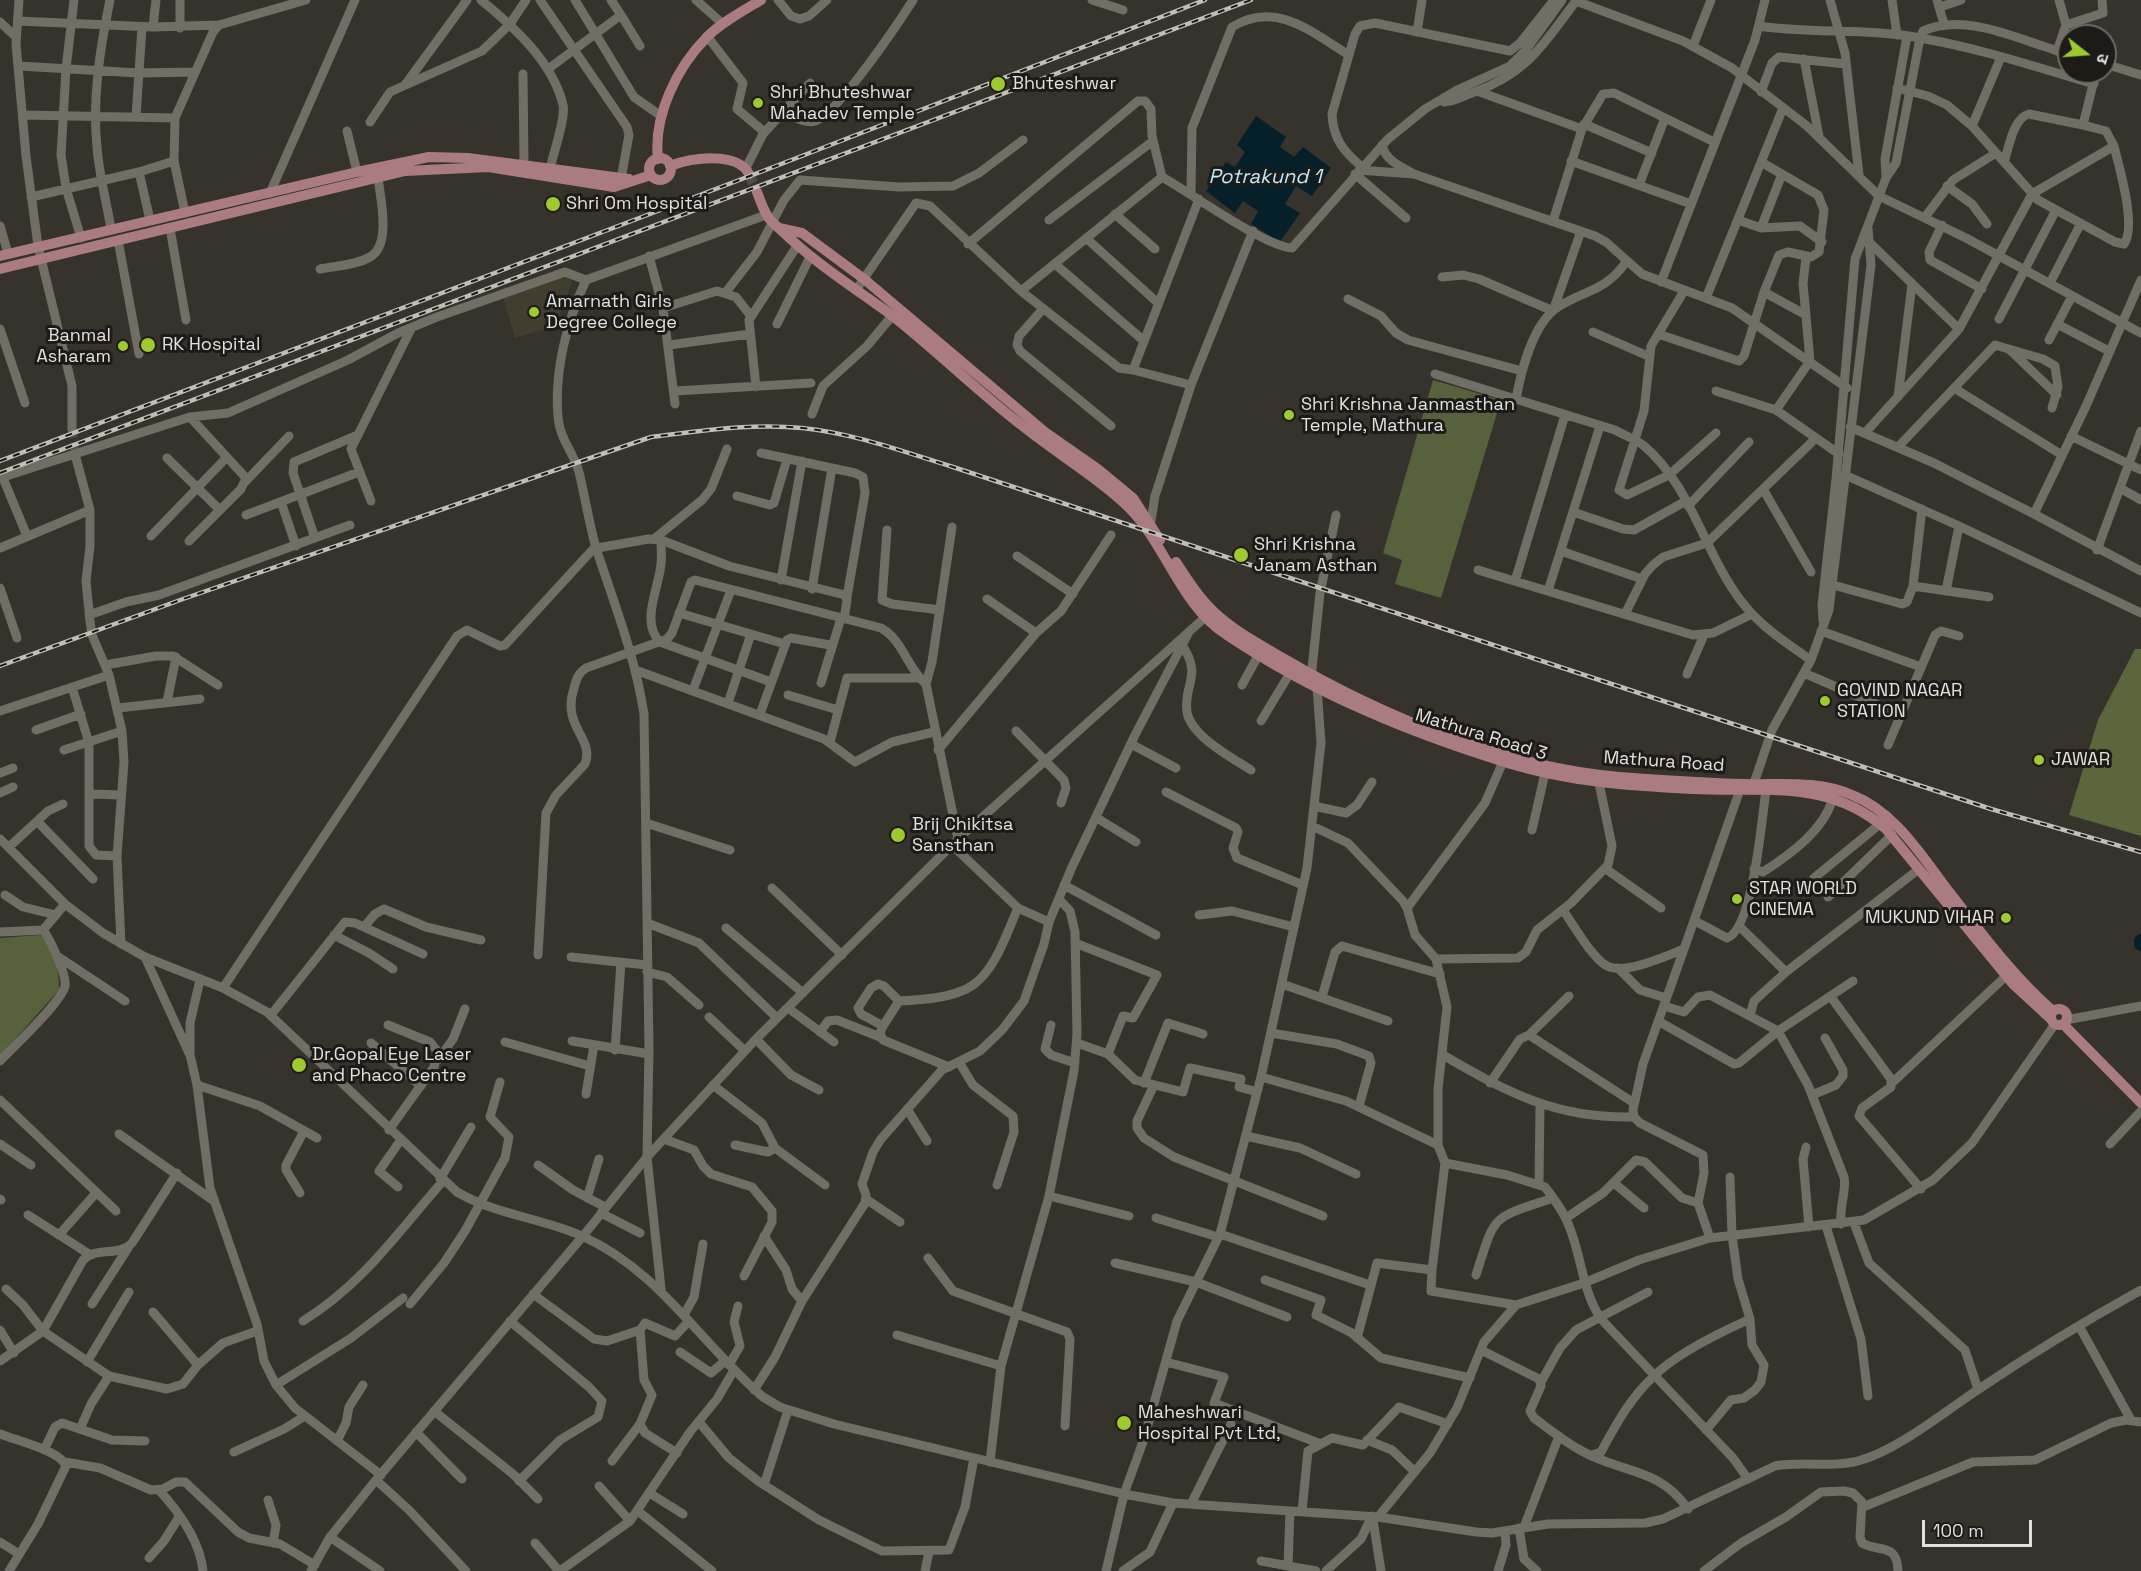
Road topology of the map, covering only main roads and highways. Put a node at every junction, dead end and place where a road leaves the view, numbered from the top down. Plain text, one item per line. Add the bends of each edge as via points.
1 (761, 0) edge
2 (658, 159) junction
3 (670, 166) junction
4 (748, 171) tunnel mouth
5 (651, 175) junction
6 (636, 180) junction
7 (757, 192) tunnel mouth
8 (772, 222) junction
9 (4, 255) edge
10 (0, 269) edge
11 (1209, 614) junction
12 (1312, 683) junction
13 (1504, 758) junction
14 (1747, 788) junction
15 (1975, 932) junction
16 (2059, 1019) junction
17 (2141, 1103) edge

1 - 2 main road via 707,36 681,71 661,116 656,141
2 - 3 main road
2 - 5 main road via 650,166
3 - 4 main road via 713,159 729,161
3 - 5 main road via 665,179
5 - 6 main road
6 - 9 main road via 447,156 404,161
6 - 10 main road via 614,187 488,167 432,168 378,177
7 - 8 main road
8 - 11 main road via 810,257 892,316 1019,424 1135,513 1182,585
8 - 11 main road via 802,233 864,279 1045,432 1133,498
11 - 12 main road
11 - 12 main road, Mathura Road 3 via 1223,634
12 - 13 main road, Mathura Road 3 via 1397,726
13 - 14 main road, Mathura Road via 1597,774
13 - 14 main road, Mathura Road 3 via 1545,773 1599,783
14 - 15 main road, Mathura Road via 1833,798 1868,813 1892,835
14 - 15 main road, Mathura Road via 1796,782 1826,787 1871,804 1903,833
15 - 16 main road, Mathura Road
15 - 16 main road, Mathura Road via 2028,1000
16 - 17 main road, Mathura Road

